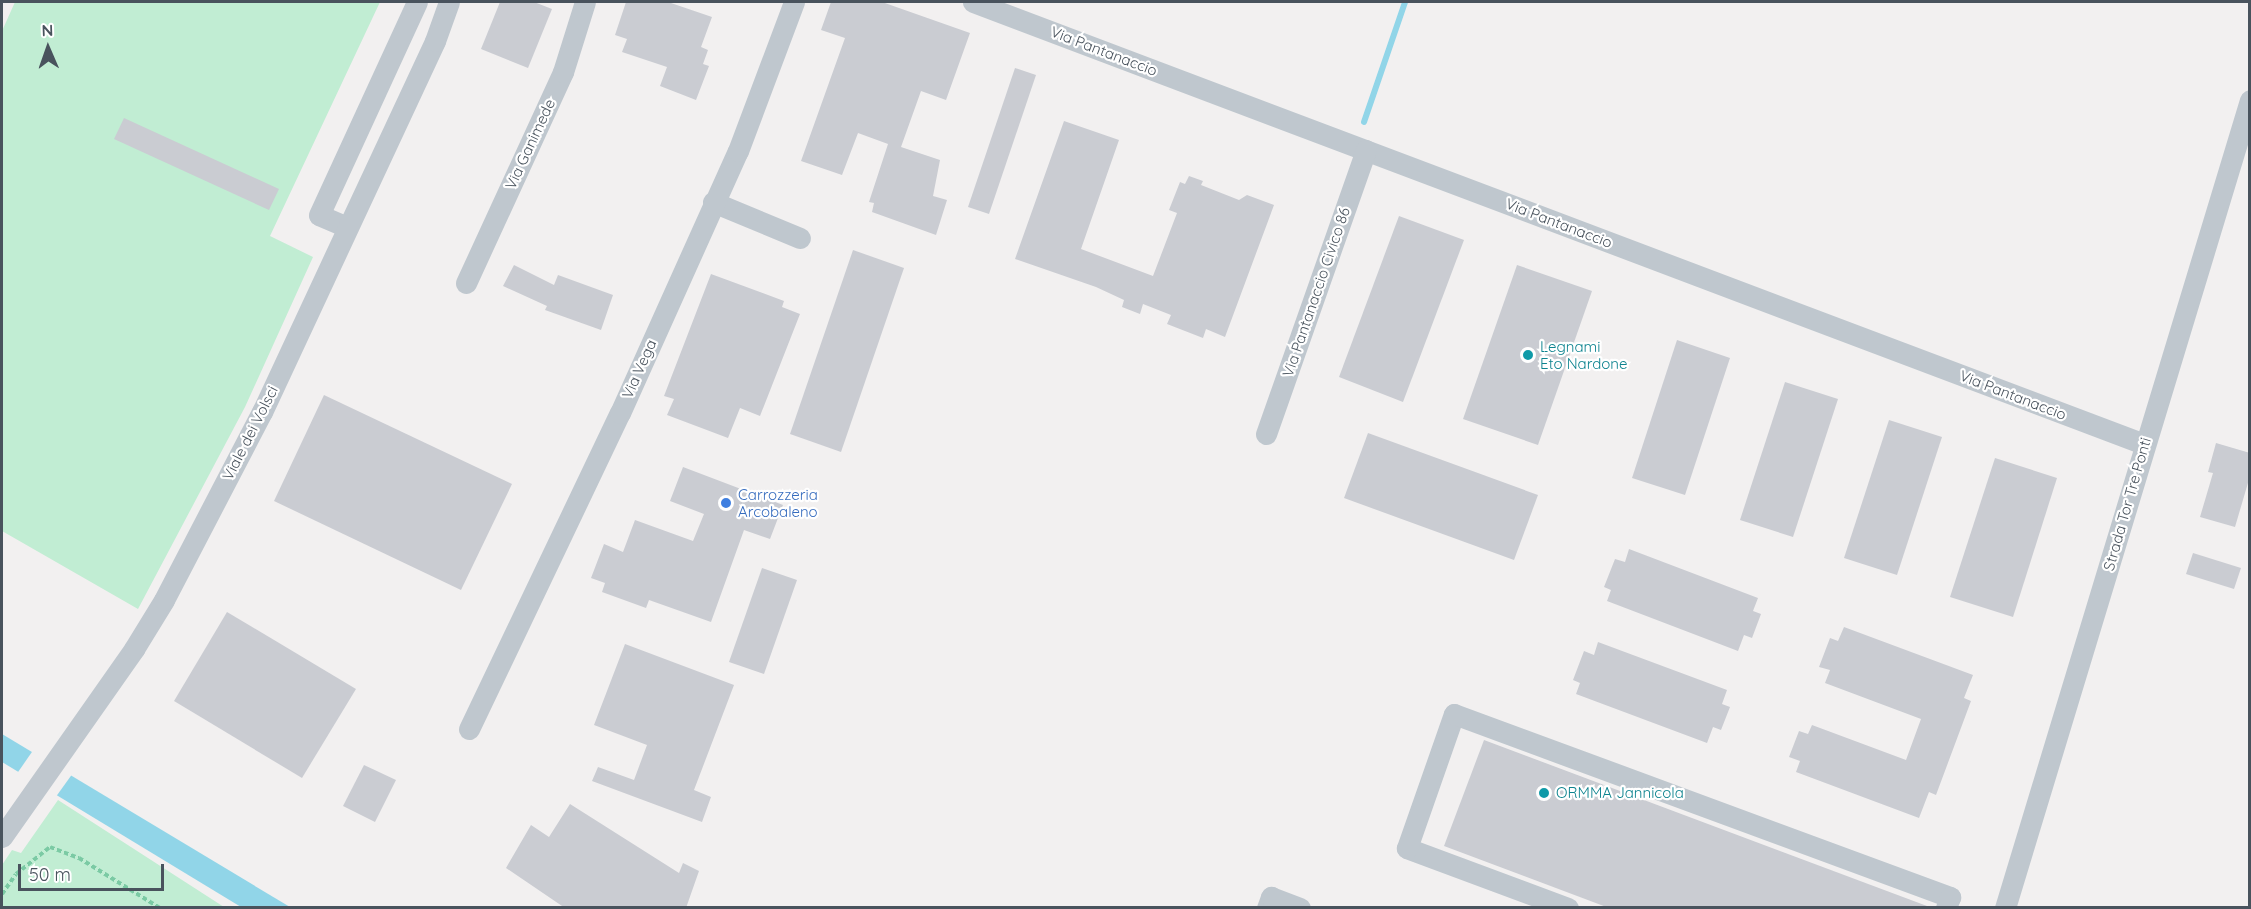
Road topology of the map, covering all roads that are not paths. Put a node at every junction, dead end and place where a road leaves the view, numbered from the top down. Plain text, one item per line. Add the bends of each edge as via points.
1 (417, 2) edge
2 (448, 2) edge
3 (585, 2) edge
4 (794, 2) edge
5 (973, 2) edge
6 (2250, 100) edge
7 (1366, 150) junction
8 (713, 202) junction
9 (347, 227) junction
10 (800, 237) dead end
11 (466, 283) dead end
12 (1266, 435) dead end
13 (2144, 444) junction
14 (469, 729) dead end
15 (2, 836) edge
16 (1267, 908) edge
17 (1300, 908) edge
18 (1568, 908) edge
19 (1946, 908) edge
20 (2005, 908) edge

1 - 9 street via 319,215
2 - 9 street, Viale dei Volsci via 435,41
3 - 11 street, Via Ganimede via 563,72
4 - 8 street, Via Vega via 738,151
5 - 7 street, Via Pantanaccio
6 - 13 street, Strada Tor Tre Ponti
7 - 12 street, Via Pantanaccio Civico 86
7 - 13 street, Via Pantanaccio
8 - 10 street
8 - 14 street, Via Vega via 620,412
9 - 15 street, Viale dei Volsci via 262,412 164,600
13 - 20 street, Strada Tor Tre Ponti
16 - 17 street via 1271,897
18 - 19 street via 1407,848 1454,714 1950,897

